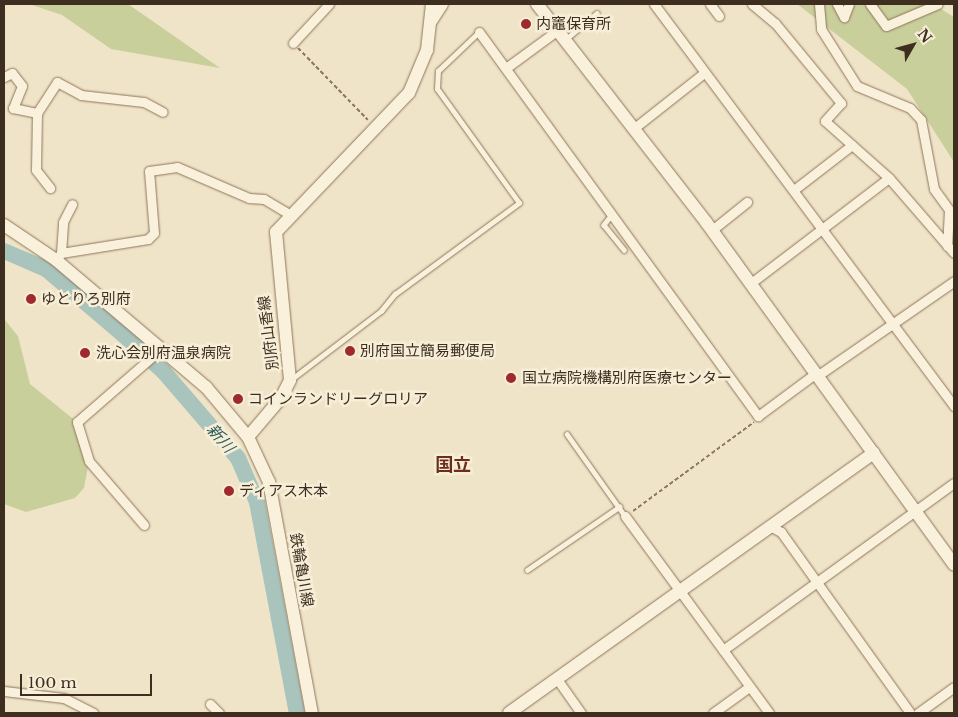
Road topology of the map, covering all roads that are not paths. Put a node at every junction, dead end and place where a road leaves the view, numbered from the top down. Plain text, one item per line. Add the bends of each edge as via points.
1 (330, 4) edge
2 (432, 4) edge
3 (443, 4) edge
4 (537, 4) edge
5 (654, 4) edge
6 (710, 4) edge
7 (752, 4) edge
8 (819, 4) edge
9 (837, 4) edge
10 (849, 4) edge
11 (870, 4) edge
12 (938, 4) edge
13 (598, 13) dead end
14 (720, 16) dead end
15 (432, 21) junction
16 (479, 32) joint
17 (561, 35) junction
18 (293, 43) road end
19 (506, 68) junction
20 (704, 73) junction
21 (4, 77) edge
22 (163, 112) dead end
23 (37, 113) junction
24 (634, 129) junction
25 (852, 145) junction
26 (889, 178) junction
27 (50, 188) dead end
28 (795, 189) junction
29 (747, 202) dead end
30 (72, 204) dead end
31 (289, 214) junction
32 (613, 214) junction
33 (4, 224) edge
34 (822, 227) junction
35 (712, 230) junction
36 (947, 246) junction
37 (624, 250) dead end
38 (954, 253) edge
39 (59, 256) junction
40 (954, 281) edge
41 (750, 283) junction
42 (894, 323) junction
43 (161, 349) junction
44 (817, 375) junction
45 (290, 380) junction
46 (954, 406) edge
47 (567, 434) dead end
48 (248, 437) junction
49 (874, 454) junction
50 (954, 483) edge
51 (619, 507) junction
52 (915, 512) junction
53 (625, 516) joint
54 (144, 525) dead end
55 (770, 526) junction
56 (954, 565) edge
57 (527, 570) dead end
58 (816, 583) junction
59 (679, 590) junction
60 (723, 650) junction
61 (557, 679) junction
62 (749, 687) junction
63 (954, 687) edge
64 (4, 691) edge
65 (210, 704) dead end
66 (93, 713) edge
67 (219, 713) edge
68 (312, 713) edge
69 (509, 713) edge
70 (581, 713) edge
71 (713, 713) edge
72 (769, 713) edge
73 (910, 713) edge
74 (918, 713) edge

1 - 18 street
2 - 15 street, 別府山香線
3 - 15 street
4 - 17 street
5 - 20 street
6 - 14 street
7 - 25 street via 775,23 841,103 825,121
8 - 36 street via 821,29 856,86 910,108 921,120 934,189 949,210
9 - 10 street via 844,17
11 - 12 street via 886,26
13 - 17 lane
15 - 31 street, 別府山香線 via 409,92
16 - 19 street
16 - 45 lane via 438,71 437,89 519,203 395,294 381,311
17 - 19 street
17 - 24 street
19 - 32 street
20 - 24 street
20 - 28 street
21 - 23 street via 12,73 22,86 13,108
22 - 23 street via 144,102 81,95 57,82
23 - 27 street via 36,170
24 - 35 street
25 - 26 street
25 - 28 street
26 - 34 street
26 - 36 street
28 - 34 street
29 - 35 street
30 - 39 street via 63,222
31 - 39 street via 264,199 249,198 177,167 149,171 154,232 148,239
31 - 45 street, 別府山香線 via 274,242
32 - 37 lane via 604,225
32 - 44 street via 758,416
33 - 39 street
34 - 41 street
34 - 42 street
35 - 41 street
36 - 38 street
39 - 43 street
40 - 42 street
41 - 44 street
42 - 44 street
42 - 46 street
43 - 48 street via 206,387
43 - 54 street via 77,422 89,461
44 - 49 street
45 - 48 street, 別府山香線 via 281,398
47 - 51 lane
48 - 68 street, 鉄輪亀川線 via 261,459 270,490
49 - 52 street
49 - 55 street
50 - 52 street
51 - 53 lane
51 - 57 lane
52 - 56 street
52 - 58 street
53 - 59 street
55 - 58 street via 781,532
55 - 59 street
58 - 60 street
58 - 73 street
59 - 60 street
59 - 61 street
60 - 62 street
61 - 69 street
61 - 70 street
62 - 71 street
62 - 72 street
63 - 74 street
64 - 66 street via 64,698
65 - 67 street

